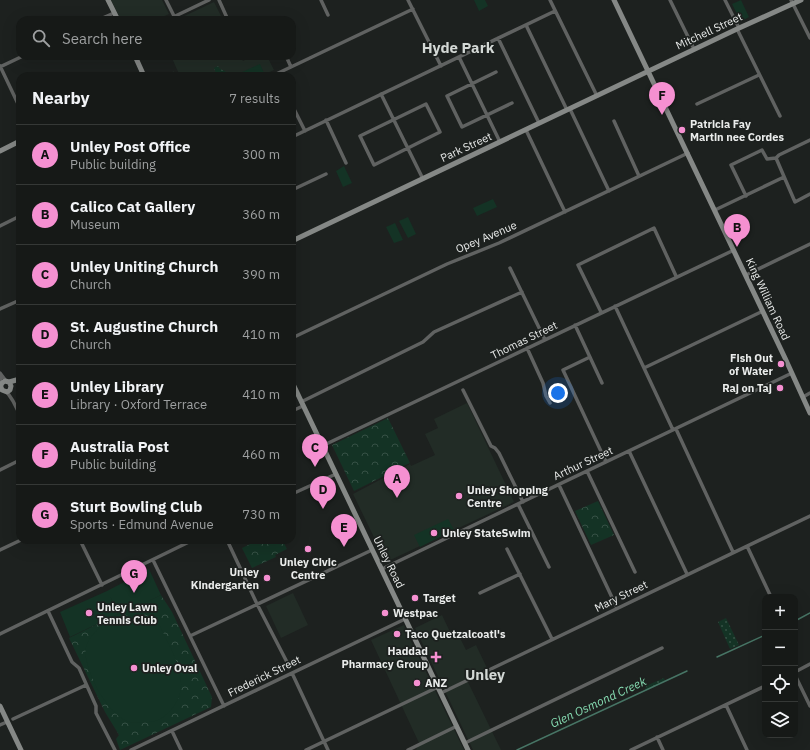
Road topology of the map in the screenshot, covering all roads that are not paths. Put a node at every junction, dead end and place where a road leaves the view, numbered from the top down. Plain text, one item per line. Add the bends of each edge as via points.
1 (108, 0) edge
2 (166, 0) edge
3 (209, 0) edge
4 (219, 0) edge
5 (321, 0) edge
6 (408, 0) edge
7 (550, 0) edge
8 (614, 0) edge
9 (670, 0) edge
10 (725, 0) edge
11 (801, 0) edge
12 (792, 2) edge
13 (413, 9) junction
14 (555, 11) junction
15 (114, 13) junction
16 (328, 15) dead end
17 (107, 16) edge
18 (116, 16) edge
19 (174, 16) joint
20 (226, 16) edge
21 (526, 25) junction
22 (738, 28) junction
23 (498, 38) junction
24 (810, 38) edge
25 (694, 50) junction
26 (459, 57) junction
27 (16, 59) edge
28 (137, 60) edge
29 (288, 60) edge
30 (0, 66) edge
31 (440, 66) junction
32 (291, 67) junction
33 (142, 72) edge
34 (282, 72) edge
35 (496, 72) dead end
36 (648, 72) junction
37 (759, 75) junction
38 (472, 84) junction
39 (381, 94) junction
40 (597, 96) junction
41 (16, 100) edge
42 (512, 103) dead end
43 (697, 104) dead end
44 (569, 110) junction
45 (296, 113) edge
46 (487, 115) junction
47 (780, 116) dead end
48 (326, 120) junction
49 (394, 120) junction
50 (614, 121) dead end
51 (539, 123) junction
52 (526, 130) junction
53 (305, 131) junction
54 (296, 135) edge
55 (810, 140) edge
56 (500, 142) junction
57 (16, 143) edge
58 (408, 148) junction
59 (0, 151) edge
60 (688, 153) junction
61 (776, 158) junction
62 (346, 163) dead end
63 (326, 174) dead end
64 (640, 176) junction
65 (784, 177) junction
66 (423, 179) junction
67 (296, 188) edge
68 (609, 191) junction
69 (810, 194) edge
70 (746, 196) junction
71 (715, 210) junction
72 (565, 212) junction
73 (16, 218) edge
74 (0, 226) edge
75 (296, 239) edge
76 (810, 244) edge
77 (734, 250) junction
78 (510, 268) dead end
79 (746, 275) junction
80 (676, 276) junction
81 (522, 292) junction
82 (16, 302) edge
83 (615, 306) junction
84 (0, 309) edge
85 (763, 311) junction
86 (601, 312) junction
87 (575, 325) junction
88 (296, 336) edge
89 (545, 340) junction
90 (527, 348) junction
91 (590, 357) junction
92 (644, 368) junction
93 (0, 373) edge
94 (792, 373) junction
95 (0, 378) edge
96 (16, 381) edge
97 (602, 383) dead end
98 (5, 387) edge
99 (463, 390) dead end
100 (296, 391) edge
101 (810, 394) edge
102 (803, 397) junction
103 (550, 403) dead end
104 (302, 404) junction
105 (16, 407) edge
106 (296, 408) edge
107 (810, 413) edge
108 (674, 429) junction
109 (322, 446) junction
110 (629, 451) junction
111 (16, 462) edge
112 (606, 462) junction
113 (0, 470) edge
114 (587, 471) junction
115 (336, 474) junction
116 (559, 485) junction
117 (296, 492) edge
118 (523, 502) junction
119 (518, 504) junction
120 (810, 516) edge
121 (16, 542) edge
122 (82, 544) edge
123 (185, 544) edge
124 (229, 544) edge
125 (747, 546) junction
126 (507, 548) dead end
127 (0, 550) edge
128 (372, 550) junction
129 (733, 552) junction
130 (153, 560) junction
131 (549, 567) dead end
132 (382, 569) junction
133 (635, 572) dead end
134 (520, 574) junction
135 (687, 574) junction
136 (102, 585) junction
137 (480, 593) dead end
138 (770, 594) edge
139 (257, 604) junction
140 (617, 608) junction
141 (48, 611) junction
142 (405, 619) junction
143 (0, 634) edge
144 (190, 636) junction
145 (552, 639) junction
146 (662, 648) dead end
147 (810, 664) edge
148 (289, 666) dead end
149 (798, 670) edge
150 (292, 673) junction
151 (798, 681) edge
152 (86, 685) junction
153 (438, 687) junction
154 (762, 687) edge
155 (441, 693) junction
156 (726, 705) junction
157 (0, 706) edge
158 (224, 706) junction
159 (810, 706) edge
160 (13, 719) dead end
161 (7, 722) junction
162 (0, 725) edge
163 (457, 726) junction
164 (172, 731) junction
165 (658, 737) junction
166 (324, 741) junction
167 (465, 743) junction
168 (21, 750) edge
169 (115, 750) edge
170 (131, 750) edge
171 (182, 750) edge
172 (306, 750) edge
173 (328, 750) edge
174 (408, 750) edge
175 (468, 750) edge
176 (631, 750) edge
177 (663, 750) edge
178 (747, 750) edge

1 - 15 main road
2 - 19 street
3 - 19 street
4 - 20 street
5 - 16 street
6 - 13 street
7 - 14 street
8 - 36 main road, King William Road
9 - 25 street
10 - 22 street
11 - 12 main road, Mitchell Street
12 - 22 main road, Mitchell Street
12 - 24 street
13 - 31 street
13 - 32 street
14 - 21 street
14 - 40 street
15 - 17 street
15 - 18 main road
21 - 23 street
21 - 44 street
22 - 25 main road, Mitchell Street
22 - 37 street
23 - 26 street
23 - 51 street
25 - 36 main road, Mitchell Street
26 - 31 street
26 - 38 street
27 - 30 street
28 - 33 main road
29 - 32 street
30 - 41 street
31 - 39 street
32 - 34 street
35 - 38 street
36 - 40 main road, Park Street
36 - 60 main road, King William Road
37 - 43 street
37 - 47 street
38 - 46 street
38 - 46 street via 447,96 462,127
39 - 48 street
39 - 49 street
40 - 44 main road, Park Street
42 - 46 street
44 - 51 main road, Park Street
44 - 68 street
45 - 53 street
46 - 56 street
48 - 53 street
48 - 62 street
49 - 58 street
49 - 58 street via 426,104 440,132
49 - 58 street via 360,136 374,165
50 - 64 street
51 - 52 main road, Park Street
52 - 56 main road, Park Street
52 - 72 street
53 - 54 street
55 - 61 street
56 - 66 main road, Park Street
57 - 59 main road
58 - 66 street
60 - 64 street, Opey Avenue
60 - 71 main road, King William Road
61 - 65 street
61 - 70 street via 767,159 762,150 731,165
63 - 67 street
64 - 68 street, Opey Avenue
65 - 69 street via 795,202
65 - 70 street
66 - 75 main road, Park Street
68 - 72 street, Opey Avenue
70 - 71 street
71 - 77 main road, King William Road
72 - 88 street, Opey Avenue via 447,264
73 - 74 street
76 - 79 street
77 - 79 main road, King William Road
77 - 80 street, Thomas Street
78 - 81 street
79 - 85 main road, King William Road
80 - 83 street, Thomas Street
80 - 86 street via 654,228 578,265
81 - 89 street
81 - 104 street via 434,332 423,342
82 - 84 street
83 - 86 street, Thomas Street
83 - 92 street
85 - 92 street
85 - 94 main road, King William Road
86 - 87 street, Thomas Street
87 - 89 street, Thomas Street
87 - 91 street
89 - 90 street, Thomas Street
90 - 103 street
90 - 109 street, Thomas Street
91 - 97 street
91 - 112 street via 563,370
92 - 108 street
93 - 98 street
94 - 102 main road, King William Road
94 - 108 street, Arthur Street
95 - 98 street
96 - 98 main road
98 - 105 street
99 - 118 street
100 - 104 main road, Unley Road
101 - 102 street
102 - 107 main road, King William Road
104 - 106 street
104 - 109 main road, Unley Road
108 - 110 street, Arthur Street
108 - 129 street
109 - 115 main road, Unley Road
110 - 112 street, Arthur Street
110 - 135 street
111 - 113 street
112 - 114 street, Arthur Street
114 - 116 street, Arthur Street
114 - 133 street
115 - 117 street
115 - 128 main road, Unley Road
116 - 118 street, Arthur Street
116 - 140 street
118 - 119 street, Arthur Street
119 - 131 street
119 - 132 street, Arthur Street
120 - 125 street, Mary Street
121 - 127 street
122 - 136 street
123 - 130 street
124 - 139 street
125 - 129 street, Mary Street
125 - 138 street
126 - 134 street
128 - 132 main road, Unley Road
128 - 139 street
129 - 135 street, Mary Street
130 - 136 street
130 - 144 street
132 - 142 main road, Unley Road
134 - 137 street
134 - 145 street
135 - 140 street, Mary Street
136 - 141 street
139 - 144 street
139 - 148 street
140 - 145 street, Mary Street
141 - 143 street
141 - 152 street
142 - 150 street, Frederick Street
142 - 153 main road, Unley Road
144 - 158 street
145 - 155 street, Mary Street
146 - 167 street
147 - 149 street
150 - 158 street, Frederick Street
150 - 166 street
151 - 159 street
152 - 160 street
152 - 169 street via 96,706 96,713
153 - 155 main road, Unley Road
153 - 166 street
154 - 156 street
155 - 163 main road, Unley Road
156 - 165 street
156 - 178 street
157 - 161 main road
158 - 164 street, Frederick Street
161 - 162 street
161 - 168 main road
163 - 167 main road, Unley Road
163 - 174 street
164 - 170 street, Frederick Street
164 - 171 street
165 - 176 street
165 - 177 street
166 - 172 street
166 - 173 street
167 - 175 main road, Unley Road

